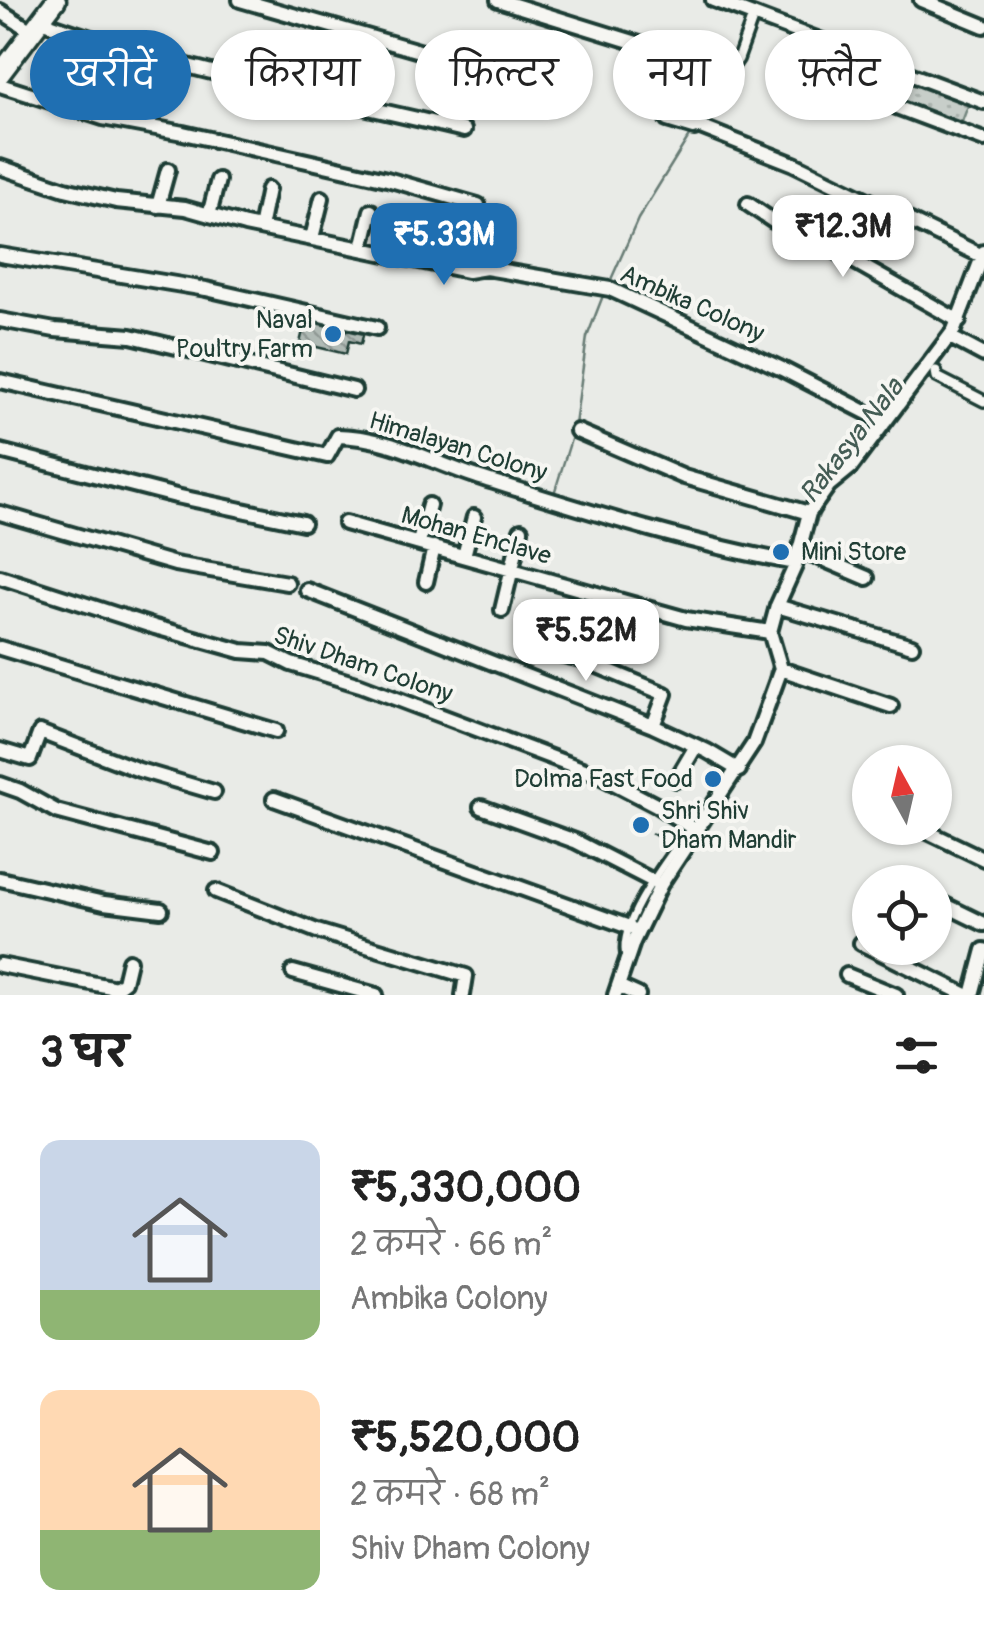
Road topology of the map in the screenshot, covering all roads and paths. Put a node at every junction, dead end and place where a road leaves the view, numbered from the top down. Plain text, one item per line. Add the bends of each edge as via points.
1 (56, 0) edge
2 (240, 0) edge
3 (498, 0) edge
4 (713, 0) edge
5 (920, 0) edge
6 (0, 12) edge
7 (754, 14) junction
8 (984, 26) edge
9 (37, 27) junction
10 (613, 38) edge
11 (745, 39) edge
12 (415, 50) edge
13 (1, 73) edge
14 (984, 102) edge
15 (915, 114) edge
16 (667, 120) dead end
17 (464, 130) dead end
18 (984, 140) edge
19 (0, 167) edge
20 (168, 170) dead end
21 (218, 180) dead end
22 (268, 189) dead end
23 (322, 198) dead end
24 (748, 204) dead end
25 (478, 205) dead end
26 (158, 206) junction
27 (371, 211) dead end
28 (209, 215) junction
29 (260, 228) junction
30 (312, 238) junction
31 (362, 248) junction
32 (984, 253) edge
33 (0, 255) edge
34 (0, 320) edge
35 (959, 321) junction
36 (376, 328) dead end
37 (954, 339) junction
38 (984, 355) edge
39 (936, 372) dead end
40 (0, 381) edge
41 (354, 390) dead end
42 (984, 401) edge
43 (885, 422) junction
44 (577, 431) dead end
45 (0, 451) edge
46 (428, 505) dead end
47 (810, 512) junction
48 (0, 513) edge
49 (474, 517) dead end
50 (303, 523) dead end
51 (345, 523) dead end
52 (521, 530) dead end
53 (419, 542) junction
54 (434, 546) junction
55 (802, 554) junction
56 (464, 556) junction
57 (512, 569) junction
58 (0, 577) edge
59 (868, 578) dead end
60 (287, 582) dead end
61 (426, 582) dead end
62 (307, 590) dead end
63 (782, 608) junction
64 (502, 610) dead end
65 (773, 643) junction
66 (524, 646) dead end
67 (912, 646) dead end
68 (0, 648) edge
69 (780, 669) junction
70 (891, 706) dead end
71 (653, 726) junction
72 (276, 731) dead end
73 (696, 746) junction
74 (0, 750) edge
75 (740, 770) junction
76 (676, 780) dead end
77 (0, 784) edge
78 (214, 792) dead end
79 (274, 798) dead end
80 (482, 807) dead end
81 (697, 831) junction
82 (651, 833) dead end
83 (952, 844) edge
84 (676, 848) junction
85 (212, 853) dead end
86 (984, 859) edge
87 (0, 879) edge
88 (653, 881) junction
89 (216, 891) dead end
90 (952, 908) edge
91 (162, 910) dead end
92 (984, 924) edge
93 (629, 928) junction
94 (984, 950) edge
95 (627, 960) junction
96 (130, 961) dead end
97 (0, 964) edge
98 (907, 965) edge
99 (293, 972) dead end
100 (847, 975) dead end
101 (981, 978) edge
102 (616, 990) edge
103 (376, 995) edge
104 (463, 995) edge
105 (638, 995) edge
106 (896, 995) edge
107 (969, 995) edge

1 - 9 main road
2 - 12 street
3 - 10 street
4 - 7 street
5 - 8 street
6 - 9 street
7 - 11 street
7 - 14 street
9 - 13 main road
9 - 17 street
13 - 25 street via 104,118
15 - 18 street
16 - 32 street via 794,164
19 - 26 street, Ambika Colony via 65,189
20 - 26 street
21 - 28 street
22 - 29 street
23 - 30 street
24 - 35 street
26 - 28 street, Ambika Colony
27 - 31 street
28 - 29 street, Ambika Colony
29 - 30 street, Ambika Colony
30 - 31 street, Ambika Colony
31 - 43 street, Ambika Colony via 468,271 486,268 610,289
32 - 35 street
33 - 36 street via 206,288
34 - 41 street via 146,339
35 - 37 street
37 - 38 street
37 - 43 street
39 - 42 street
40 - 55 street, Himalayan Colony via 327,456 338,436 374,439 678,538
43 - 47 street
44 - 47 street via 684,477
45 - 50 street
46 - 53 street
47 - 55 street
48 - 60 street via 175,564
49 - 56 street
51 - 53 street, Mohan Enclave
52 - 57 street
53 - 54 street, Mohan Enclave
54 - 56 street, Mohan Enclave
54 - 61 street
55 - 59 street
55 - 63 street
56 - 57 street, Mohan Enclave
57 - 64 street
57 - 65 street, Mohan Enclave
58 - 81 street, Shiv Dham Colony via 224,646 269,653 377,691 598,774
62 - 71 street
63 - 65 street
63 - 67 street
65 - 69 street
66 - 71 street via 580,659 665,694
68 - 72 street
69 - 70 street
69 - 75 street
71 - 73 street
73 - 75 street
73 - 76 street
74 - 78 street via 30,759 40,732
75 - 81 street
77 - 85 street via 56,811
79 - 93 street
80 - 88 street via 575,841
81 - 84 lane
81 - 95 street via 661,884
82 - 84 path
83 - 86 street
84 - 88 lane
87 - 91 street
88 - 93 lane
89 - 104 street via 466,976
90 - 92 street
93 - 95 lane
94 - 101 street
95 - 102 street
96 - 97 street via 116,988
98 - 107 street
99 - 103 street
100 - 106 street
101 - 107 street
102 - 105 street

